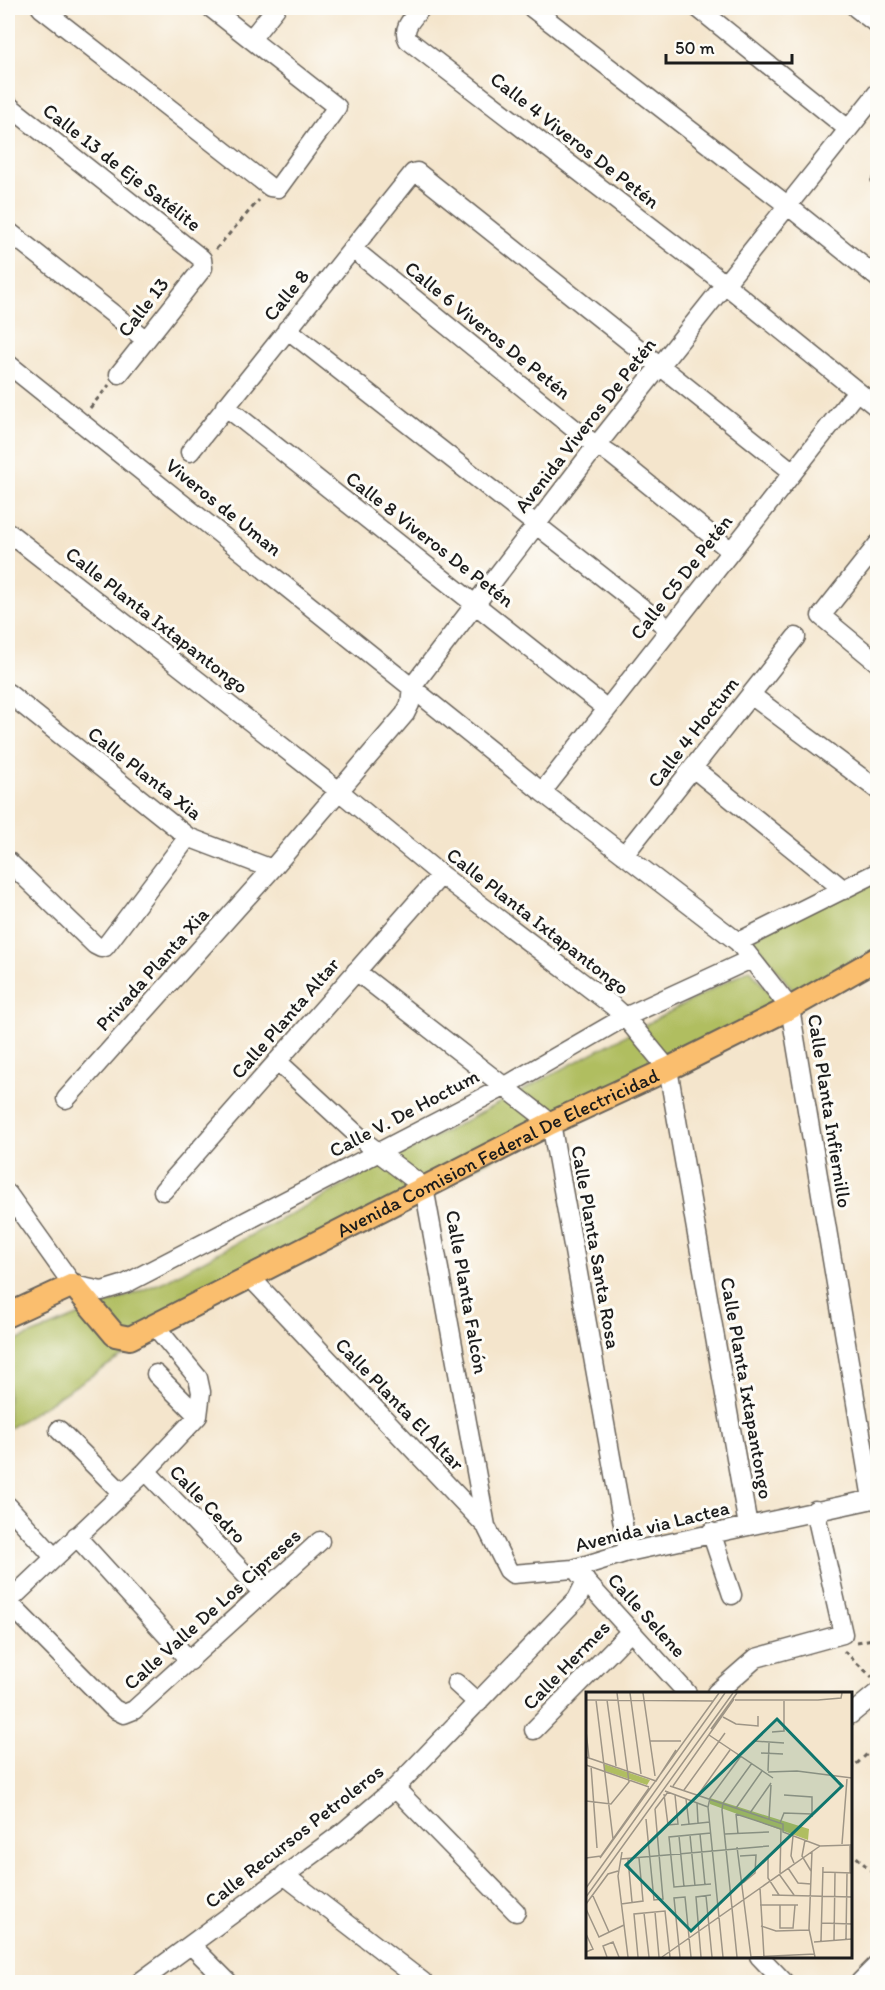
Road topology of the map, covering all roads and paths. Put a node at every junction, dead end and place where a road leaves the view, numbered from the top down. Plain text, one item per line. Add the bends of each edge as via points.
1 (41, 8) edge
2 (211, 8) edge
3 (276, 8) edge
4 (421, 8) edge
5 (532, 8) edge
6 (698, 8) edge
7 (856, 8) edge
8 (878, 25) edge
9 (251, 39) junction
10 (878, 92) edge
11 (8, 105) edge
12 (848, 129) junction
13 (270, 188) junction
14 (787, 205) junction
15 (8, 231) edge
16 (353, 249) junction
17 (203, 266) junction
18 (878, 278) edge
19 (725, 284) junction
20 (287, 329) junction
21 (146, 340) junction
22 (8, 364) edge
23 (661, 366) junction
24 (119, 374) joint
25 (857, 392) junction
26 (225, 406) junction
27 (878, 408) edge
28 (80, 421) junction
29 (597, 445) junction
30 (189, 452) dead end
31 (793, 472) junction
32 (535, 525) junction
33 (8, 532) edge
34 (878, 544) edge
35 (731, 550) junction
36 (476, 603) junction
37 (669, 629) junction
38 (796, 638) dead end
39 (878, 663) edge
40 (412, 687) junction
41 (8, 693) edge
42 (751, 695) junction
43 (607, 709) junction
44 (693, 768) junction
45 (878, 790) edge
46 (339, 791) junction
47 (542, 792) junction
48 (188, 837) junction
49 (624, 855) junction
50 (8, 861) edge
51 (272, 869) junction
52 (878, 872) edge
53 (441, 875) junction
54 (844, 890) junction
55 (738, 942) junction
56 (751, 958) junction
57 (878, 958) edge
58 (356, 971) junction
59 (790, 1008) junction
60 (625, 1017) junction
61 (277, 1061) junction
62 (668, 1069) junction
63 (504, 1087) junction
64 (66, 1099) dead end
65 (551, 1123) junction
66 (378, 1152) junction
67 (424, 1187) junction
68 (163, 1191) dead end
69 (8, 1194) edge
70 (249, 1276) junction
71 (73, 1285) junction
72 (8, 1315) edge
73 (155, 1326) junction
74 (156, 1374) dead end
75 (198, 1416) junction
76 (60, 1430) dead end
77 (146, 1471) junction
78 (122, 1493) junction
79 (875, 1498) edge
80 (8, 1506) edge
81 (814, 1510) junction
82 (486, 1526) junction
83 (748, 1526) junction
84 (711, 1533) junction
85 (76, 1536) junction
86 (320, 1541) dead end
87 (628, 1552) junction
88 (54, 1557) junction
89 (508, 1570) joint
90 (580, 1575) junction
91 (263, 1593) junction
92 (732, 1595) dead end
93 (8, 1602) edge
94 (631, 1631) junction
95 (878, 1638) edge
96 (845, 1640) junction
97 (190, 1660) junction
98 (878, 1682) edge
99 (456, 1683) dead end
100 (686, 1692) edge
101 (717, 1692) edge
102 (878, 1692) edge
103 (478, 1703) junction
104 (852, 1713) edge
105 (534, 1730) dead end
106 (878, 1744) edge
107 (852, 1768) edge
108 (395, 1788) junction
109 (852, 1853) edge
110 (284, 1875) junction
111 (878, 1877) edge
112 (516, 1912) dead end
113 (191, 1945) junction
114 (760, 1957) edge
115 (878, 1964) edge
116 (140, 1983) edge
117 (228, 1983) edge
118 (423, 1983) edge
119 (784, 1983) edge
120 (860, 1983) edge

1 - 13 street
2 - 9 street
3 - 9 street
4 - 19 street, Calle 4 Viveros De Petén via 406,27 408,40
5 - 14 street
6 - 12 street
7 - 8 street
9 - 13 street via 336,104 337,110 278,188
10 - 12 street, Avenida Viveros De Petén
11 - 17 street, Calle 13 de Eje Satélite via 202,259
12 - 14 street, Avenida Viveros De Petén
13 - 17 path
14 - 18 street
14 - 19 street, Avenida Viveros De Petén
15 - 21 street
16 - 20 street, Calle 8
16 - 23 street, Calle 8 via 413,173 421,174
16 - 29 street, Calle 6 Viveros De Petén
17 - 21 street, Calle 13
19 - 23 street, Avenida Viveros De Petén
19 - 25 street, Calle 4 Viveros De Petén
20 - 26 street, Calle 8
20 - 32 street
21 - 24 street, Calle 13
22 - 28 street, Viveros de Uman
23 - 29 street, Avenida Viveros De Petén
23 - 31 street
24 - 28 path
25 - 27 street, Calle 4 Viveros De Petén
25 - 31 street, Calle C5 De Petén
26 - 30 street, Calle 8
26 - 36 street, Calle 8 Viveros De Petén
28 - 40 street, Viveros de Uman
29 - 32 street, Avenida Viveros De Petén
29 - 35 street, Calle 6 Viveros De Petén
31 - 35 street, Calle C5 De Petén
32 - 36 street, Avenida Viveros De Petén
32 - 37 street
33 - 46 street, Calle Planta Ixtapantongo
34 - 39 street via 822,613 822,619
35 - 37 street, Calle C5 De Petén
36 - 40 street, Avenida Viveros De Petén
36 - 43 street, Calle 8 Viveros De Petén
37 - 43 street, Calle C5 De Petén
38 - 42 street, Calle 4 Hoctum
40 - 46 street, Avenida Viveros De Petén via 405,714
40 - 47 street, Calle Planta Infiernillo
41 - 48 street, Calle Planta Xia
42 - 44 street, Calle 4 Hoctum
42 - 45 street
43 - 47 street, Calle C5 De Petén
44 - 49 street, Calle 4 Hoctum
44 - 54 street
46 - 51 street
46 - 53 street, Calle Planta Ixtapantongo
47 - 49 street, Calle Planta Infiernillo
48 - 50 street via 105,947 100,948
48 - 51 street, Calle Planta Xia
49 - 55 street, Calle Planta Infiernillo
51 - 64 street, Privada Planta Xia
52 - 54 street
53 - 58 street, Calle Planta Altar
53 - 60 street, Calle Planta Ixtapantongo
54 - 55 street
55 - 56 street, Calle Planta Infiernillo
56 - 59 street, Calle Planta Infiernillo
56 - 60 street, Calle V. De Hoctum
57 - 59 main road, Avenida Comision Federal De Electricidad
58 - 61 street, Calle Planta Altar
58 - 63 street
59 - 62 main road, Avenida Comision Federal De Electricidad
59 - 79 street, Calle Planta Infiernillo
60 - 62 street, Calle Planta Ixtapantongo
60 - 63 street, Calle V. De Hoctum
61 - 66 street
61 - 68 street, Calle Planta Altar
62 - 65 main road, Avenida Comision Federal De Electricidad
62 - 83 street, Calle Planta Ixtapantongo
63 - 65 street
63 - 66 street, Calle V. De Hoctum
65 - 67 main road, Avenida Comision Federal De Electricidad
65 - 87 street, Calle Planta Santa Rosa
66 - 67 street
66 - 71 street, Calle V. De Hoctum via 125,1284 102,1291
67 - 70 main road, Avenida Comision Federal De Electricidad
67 - 82 street, Calle Planta Falcón
69 - 71 street
70 - 73 main road, Avenida Comision Federal De Electricidad
70 - 82 street, Calle Planta El Altar
71 - 72 main road
71 - 73 main road, Avenida Comision Federal De Electricidad via 115,1335 130,1338
73 - 75 street via 198,1378
74 - 75 street
75 - 77 street
76 - 78 street
77 - 78 street
77 - 91 street, Calle Cedro
78 - 85 street
79 - 81 street, Avenida via Lactea
80 - 88 street
81 - 83 street, Avenida via Lactea
81 - 96 street
82 - 89 street, Calle Planta El Altar
83 - 84 street, Avenida via Lactea
84 - 87 street, Avenida via Lactea
84 - 92 street
85 - 88 street
85 - 97 street
86 - 91 street, Calle Valle De Los Cipreses
87 - 90 street, Avenida via Lactea
88 - 93 street
89 - 90 street, Avenida via Lactea via 513,1574
90 - 94 street, Calle Selene
90 - 103 street, Calle Recursos Petroleros via 577,1599
91 - 97 street, Calle Valle De Los Cipreses
93 - 97 street, Calle Valle De Los Cipreses via 114,1709 124,1714 134,1710
94 - 100 street, Calle Selene
94 - 105 street, Calle Hermes
95 - 96 path
96 - 98 path via 844,1653
96 - 101 street via 756,1658
99 - 103 street
102 - 104 street
103 - 108 street, Calle Recursos Petroleros
106 - 107 path
108 - 110 street, Calle Recursos Petroleros
108 - 112 street
109 - 111 path
110 - 113 street, Calle Recursos Petroleros
110 - 118 street
113 - 116 street, Calle Recursos Petroleros
113 - 117 street
114 - 119 street
115 - 120 street

